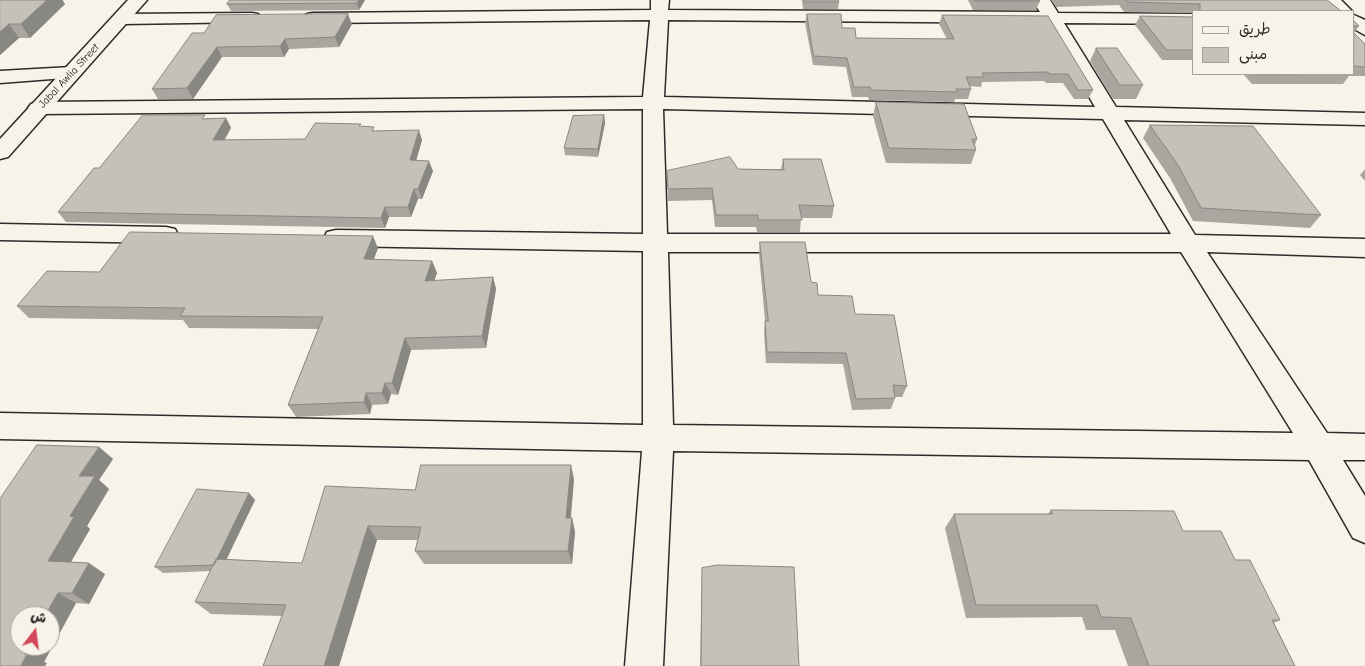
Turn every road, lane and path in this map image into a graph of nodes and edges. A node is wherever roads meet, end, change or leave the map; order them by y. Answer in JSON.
{"nodes":[{"id":1,"x":138,"y":0,"type":"edge"},
{"id":2,"x":1330,"y":0,"type":"edge"},
{"id":3,"x":659,"y":7,"type":"edge"},
{"id":4,"x":1046,"y":8,"type":"edge"},
{"id":5,"x":1342,"y":10,"type":"edge"},
{"id":6,"x":270,"y":18,"type":"edge"},
{"id":7,"x":300,"y":18,"type":"edge"},
{"id":8,"x":121,"y":19,"type":"junction"},
{"id":9,"x":1192,"y":19,"type":"edge"},
{"id":10,"x":1355,"y":22,"type":"edge"},
{"id":11,"x":1365,"y":30,"type":"edge"},
{"id":12,"x":71,"y":73,"type":"junction"},
{"id":13,"x":0,"y":77,"type":"edge"},
{"id":14,"x":653,"y":103,"type":"junction"},
{"id":15,"x":38,"y":108,"type":"junction"},
{"id":16,"x":1109,"y":113,"type":"junction"},
{"id":17,"x":1365,"y":119,"type":"edge"},
{"id":18,"x":0,"y":152,"type":"edge"},
{"id":19,"x":0,"y":232,"type":"edge"},
{"id":20,"x":188,"y":235,"type":"edge"},
{"id":21,"x":318,"y":237,"type":"edge"},
{"id":22,"x":655,"y":243,"type":"junction"},
{"id":23,"x":1188,"y":243,"type":"junction"},
{"id":24,"x":1365,"y":248,"type":"edge"},
{"id":25,"x":0,"y":426,"type":"edge"},
{"id":26,"x":658,"y":438,"type":"junction"},
{"id":27,"x":1318,"y":446,"type":"junction"},
{"id":28,"x":1365,"y":447,"type":"edge"},
{"id":29,"x":1365,"y":528,"type":"edge"},
{"id":30,"x":644,"y":666,"type":"edge"}],
"edges":[{"from":1,"to":8,"type":"main road","name":"Jabal Awlia Street"},
{"from":2,"to":5,"type":"main road"},
{"from":3,"to":4,"type":"main road"},
{"from":3,"to":7,"type":"main road"},
{"from":3,"to":14,"type":"main road"},
{"from":4,"to":9,"type":"main road"},
{"from":4,"to":16,"type":"main road"},
{"from":6,"to":8,"type":"main road"},
{"from":8,"to":12,"type":"main road","name":"Jabal Awlia Street"},
{"from":10,"to":11,"type":"main road"},
{"from":12,"to":13,"type":"main road"},
{"from":12,"to":15,"type":"main road","name":"Jabal Awlia Street"},
{"from":14,"to":15,"type":"main road"},
{"from":14,"to":16,"type":"main road"},
{"from":14,"to":22,"type":"main road"},
{"from":15,"to":18,"type":"main road","name":"Jabal Awlia Street"},
{"from":16,"to":17,"type":"main road"},
{"from":16,"to":23,"type":"main road"},
{"from":19,"to":20,"type":"main road"},
{"from":21,"to":22,"type":"main road"},
{"from":22,"to":23,"type":"main road"},
{"from":22,"to":26,"type":"main road"},
{"from":23,"to":24,"type":"main road"},
{"from":23,"to":27,"type":"main road"},
{"from":25,"to":26,"type":"main road"},
{"from":26,"to":27,"type":"main road"},
{"from":26,"to":30,"type":"main road"},
{"from":27,"to":28,"type":"main road"},
{"from":27,"to":29,"type":"main road"}]}
